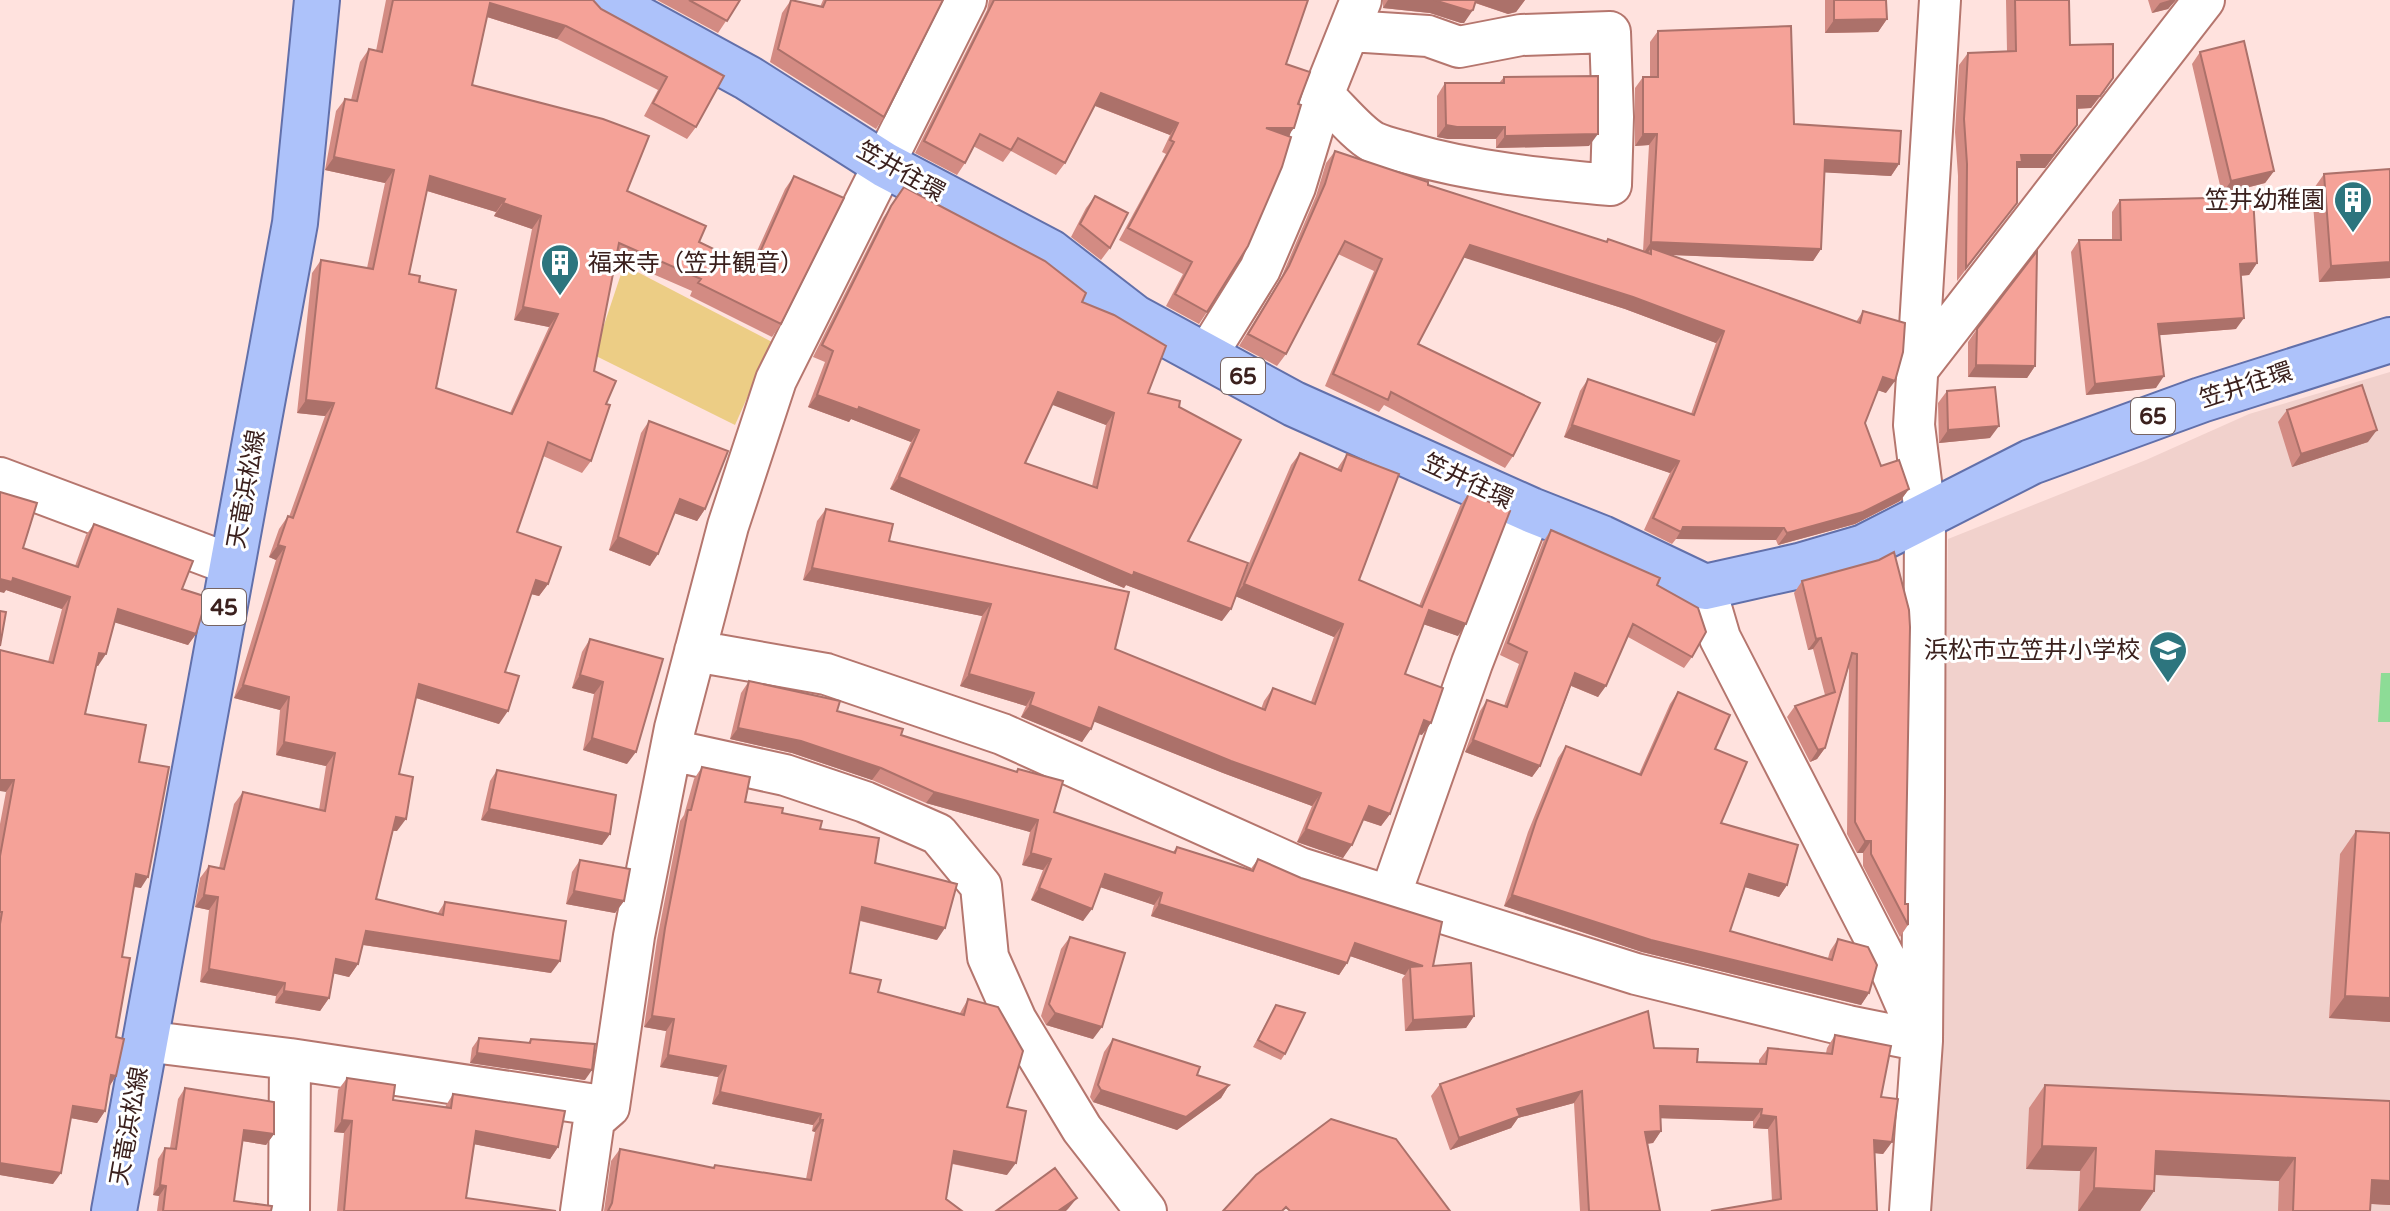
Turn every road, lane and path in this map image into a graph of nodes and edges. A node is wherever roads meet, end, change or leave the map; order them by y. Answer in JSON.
{"nodes":[{"id":1,"x":317,"y":0,"type":"edge"},
{"id":2,"x":605,"y":0,"type":"edge"},
{"id":3,"x":966,"y":0,"type":"edge"},
{"id":4,"x":1940,"y":0,"type":"edge"},
{"id":5,"x":2204,"y":0,"type":"edge"},
{"id":6,"x":1355,"y":16,"type":"edge"},
{"id":7,"x":1323,"y":95,"type":"junction"},
{"id":8,"x":885,"y":165,"type":"junction"},
{"id":9,"x":2390,"y":340,"type":"edge"},
{"id":10,"x":1206,"y":356,"type":"junction"},
{"id":11,"x":1917,"y":370,"type":"junction"},
{"id":12,"x":0,"y":478,"type":"edge"},
{"id":13,"x":1531,"y":510,"type":"junction"},
{"id":14,"x":1925,"y":514,"type":"junction"},
{"id":15,"x":232,"y":565,"type":"junction"},
{"id":16,"x":1705,"y":587,"type":"junction"},
{"id":17,"x":695,"y":651,"type":"junction"},
{"id":18,"x":671,"y":750,"type":"junction"},
{"id":19,"x":1390,"y":896,"type":"junction"},
{"id":20,"x":144,"y":1041,"type":"junction"},
{"id":21,"x":1922,"y":1041,"type":"junction"},
{"id":22,"x":290,"y":1059,"type":"junction"},
{"id":23,"x":609,"y":1107,"type":"junction"},
{"id":24,"x":114,"y":1211,"type":"edge"},
{"id":25,"x":289,"y":1211,"type":"edge"},
{"id":26,"x":581,"y":1211,"type":"edge"},
{"id":27,"x":1146,"y":1211,"type":"edge"},
{"id":28,"x":1910,"y":1211,"type":"edge"}],
"edges":[{"from":1,"to":15,"type":"main road","name":"天竜浜松線","number":"45"},
{"from":2,"to":8,"type":"main road","name":"笠井往環","number":"65"},
{"from":3,"to":8,"type":"street"},
{"from":4,"to":11,"type":"street"},
{"from":5,"to":11,"type":"street"},
{"from":6,"to":7,"type":"street"},
{"from":6,"to":7,"type":"street"},
{"from":7,"to":10,"type":"street"},
{"from":8,"to":10,"type":"main road","name":"笠井往環","number":"65"},
{"from":8,"to":17,"type":"street"},
{"from":9,"to":14,"type":"main road","name":"笠井往環","number":"65"},
{"from":10,"to":13,"type":"main road","name":"笠井往環","number":"65"},
{"from":11,"to":14,"type":"street"},
{"from":12,"to":15,"type":"street"},
{"from":13,"to":16,"type":"main road","name":"笠井往環","number":"65"},
{"from":13,"to":19,"type":"street"},
{"from":14,"to":16,"type":"main road","name":"笠井往環","number":"65"},
{"from":14,"to":21,"type":"street"},
{"from":15,"to":20,"type":"main road","name":"天竜浜松線","number":"45"},
{"from":16,"to":21,"type":"street"},
{"from":17,"to":18,"type":"street"},
{"from":17,"to":19,"type":"street"},
{"from":18,"to":23,"type":"street"},
{"from":18,"to":27,"type":"street"},
{"from":19,"to":21,"type":"street"},
{"from":20,"to":22,"type":"street"},
{"from":20,"to":24,"type":"main road","name":"天竜浜松線","number":"45"},
{"from":21,"to":28,"type":"street"},
{"from":22,"to":23,"type":"street"},
{"from":22,"to":25,"type":"street"},
{"from":23,"to":26,"type":"street"}]}
